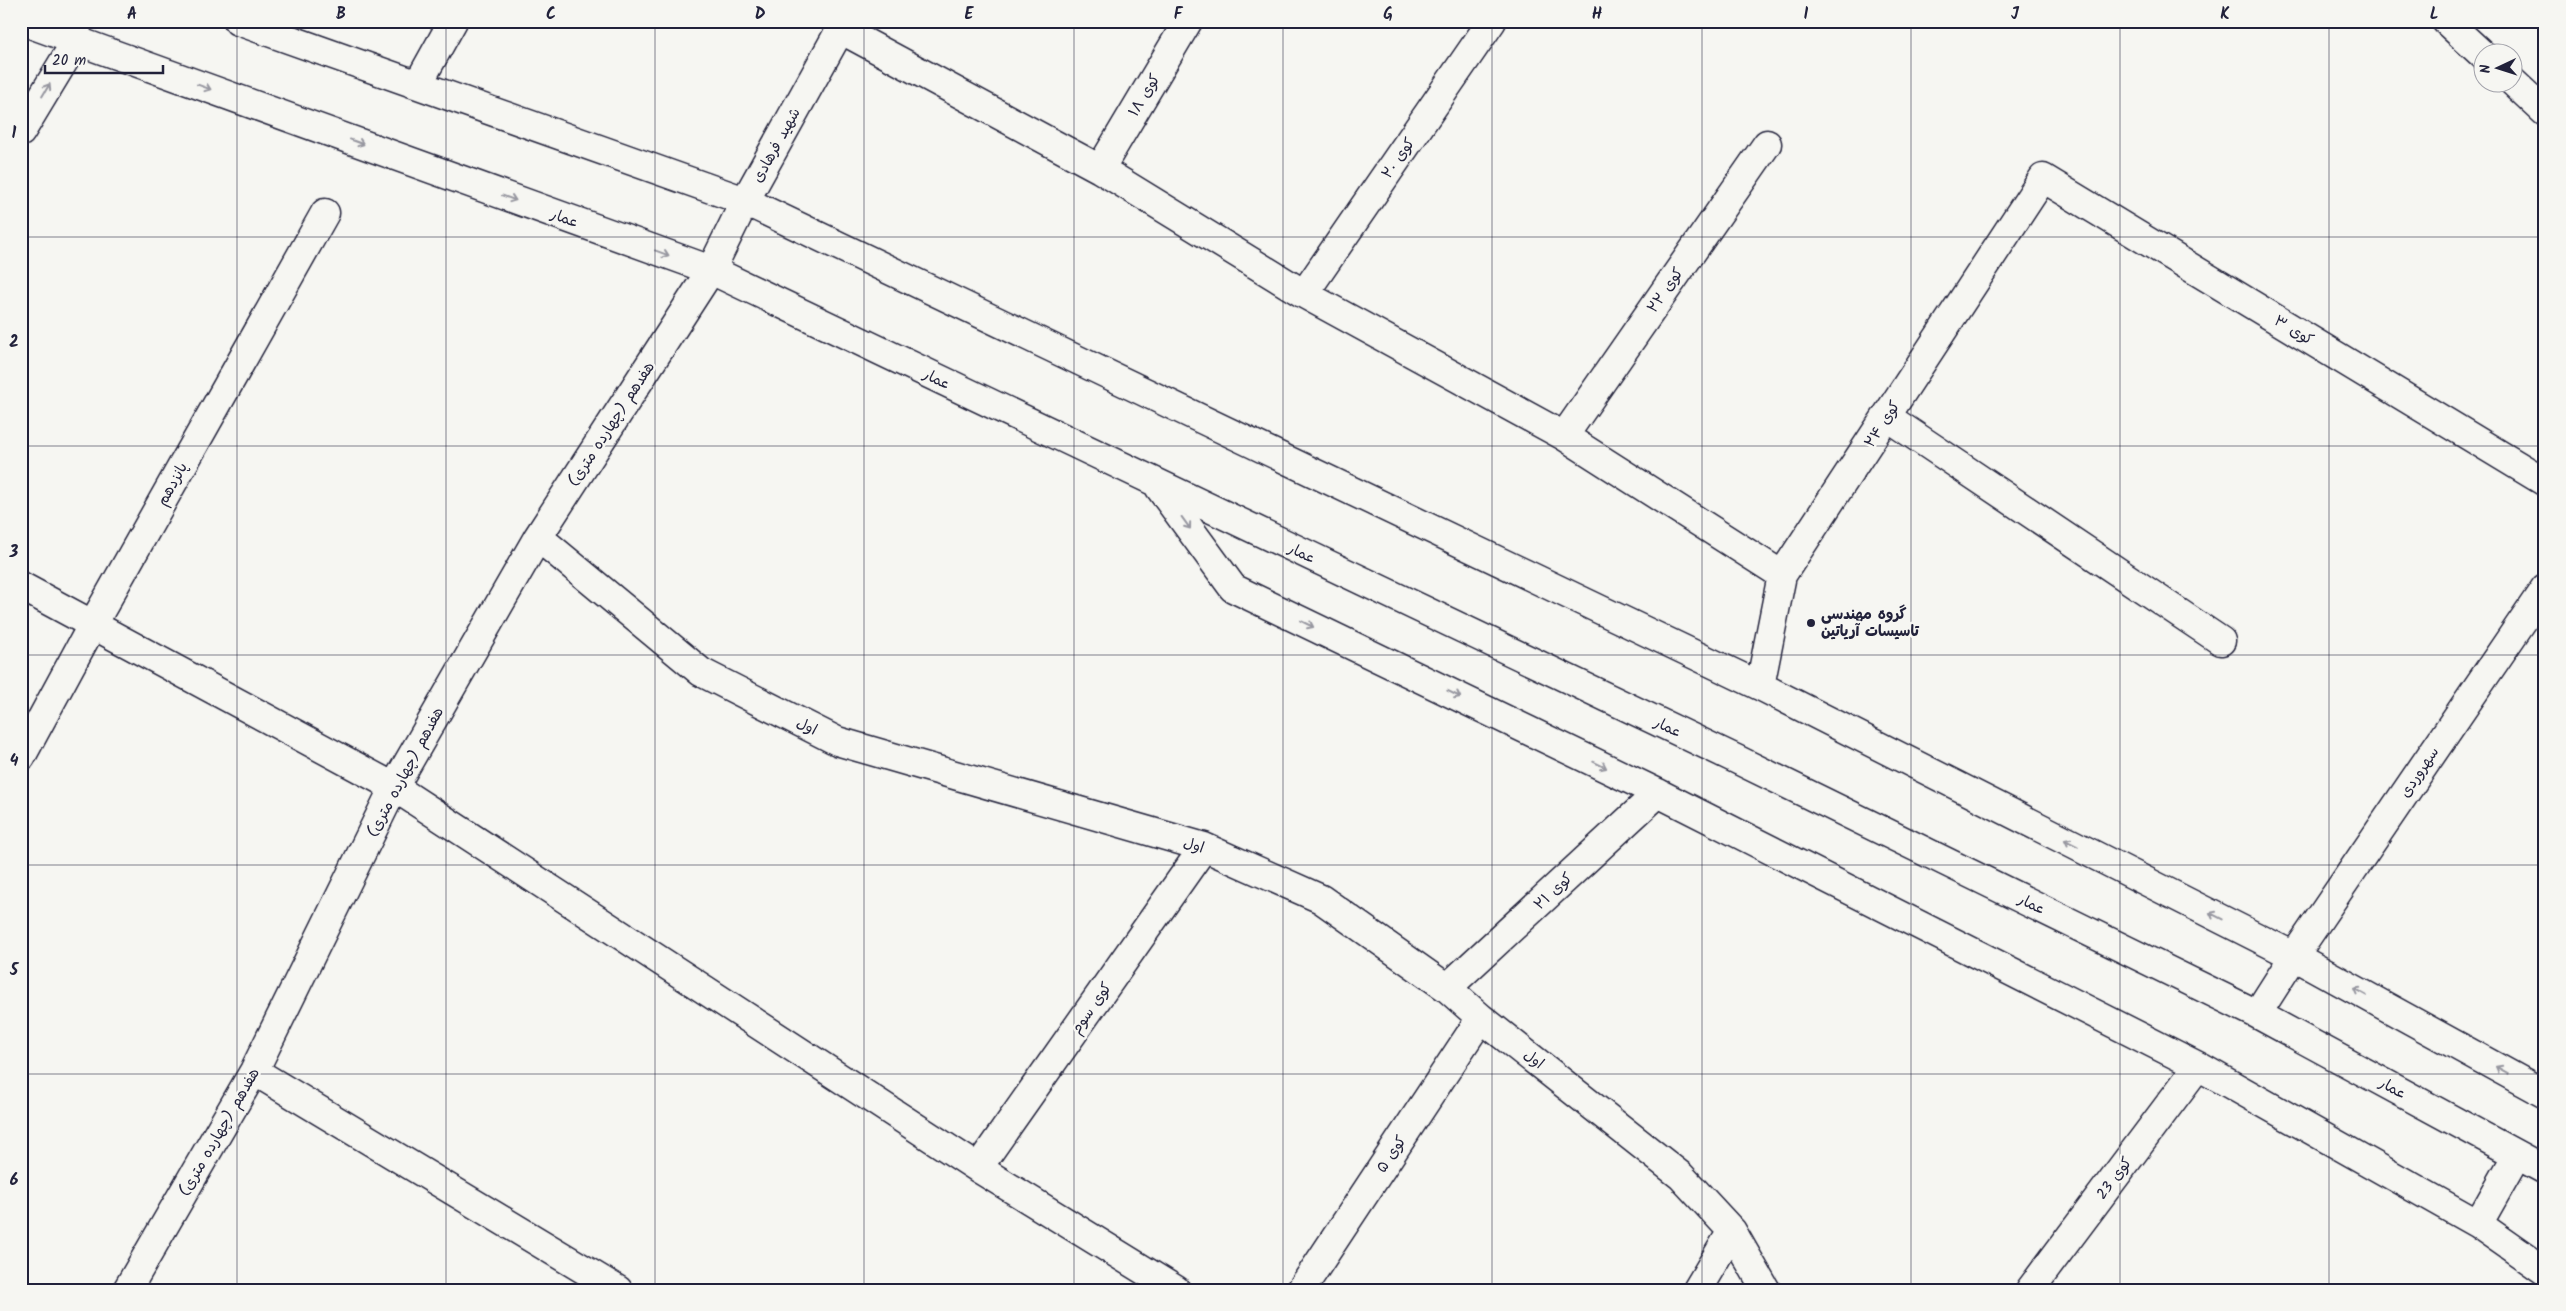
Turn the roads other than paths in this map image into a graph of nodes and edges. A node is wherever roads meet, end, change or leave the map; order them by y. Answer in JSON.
{"nodes":[{"id":1,"x":22,"y":21,"type":"edge"},
{"id":2,"x":453,"y":21,"type":"edge"},
{"id":3,"x":1188,"y":21,"type":"edge"},
{"id":4,"x":1492,"y":21,"type":"edge"},
{"id":5,"x":2446,"y":21,"type":"edge"},
{"id":6,"x":242,"y":22,"type":"edge"},
{"id":7,"x":843,"y":25,"type":"edge"},
{"id":8,"x":77,"y":31,"type":"edge"},
{"id":9,"x":2474,"y":47,"type":"edge"},
{"id":10,"x":418,"y":84,"type":"junction"},
{"id":11,"x":2523,"y":92,"type":"edge"},
{"id":12,"x":2545,"y":112,"type":"edge"},
{"id":13,"x":21,"y":132,"type":"edge"},
{"id":14,"x":1767,"y":144,"type":"dead end"},
{"id":15,"x":1100,"y":169,"type":"junction"},
{"id":16,"x":2044,"y":178,"type":"joint"},
{"id":17,"x":745,"y":201,"type":"junction"},
{"id":18,"x":325,"y":213,"type":"dead end"},
{"id":19,"x":711,"y":270,"type":"junction"},
{"id":20,"x":1304,"y":294,"type":"junction"},
{"id":21,"x":1887,"y":417,"type":"junction"},
{"id":22,"x":1564,"y":436,"type":"junction"},
{"id":23,"x":2545,"y":482,"type":"edge"},
{"id":24,"x":1157,"y":484,"type":"junction"},
{"id":25,"x":538,"y":537,"type":"junction"},
{"id":26,"x":1782,"y":575,"type":"junction"},
{"id":27,"x":21,"y":586,"type":"edge"},
{"id":28,"x":2545,"y":588,"type":"edge"},
{"id":29,"x":93,"y":624,"type":"junction"},
{"id":30,"x":2221,"y":641,"type":"dead end"},
{"id":31,"x":1760,"y":686,"type":"junction"},
{"id":32,"x":21,"y":757,"type":"edge"},
{"id":33,"x":394,"y":787,"type":"junction"},
{"id":34,"x":1658,"y":793,"type":"junction"},
{"id":35,"x":1204,"y":847,"type":"junction"},
{"id":36,"x":2294,"y":956,"type":"junction"},
{"id":37,"x":1447,"y":988,"type":"junction"},
{"id":38,"x":2257,"y":1014,"type":"junction"},
{"id":39,"x":1481,"y":1018,"type":"junction"},
{"id":40,"x":2198,"y":1066,"type":"junction"},
{"id":41,"x":254,"y":1071,"type":"junction"},
{"id":42,"x":2545,"y":1094,"type":"edge"},
{"id":43,"x":2517,"y":1155,"type":"junction"},
{"id":44,"x":978,"y":1168,"type":"junction"},
{"id":45,"x":2545,"y":1170,"type":"edge"},
{"id":46,"x":2478,"y":1224,"type":"junction"},
{"id":47,"x":1732,"y":1231,"type":"junction"},
{"id":48,"x":2545,"y":1271,"type":"edge"},
{"id":49,"x":127,"y":1290,"type":"edge"},
{"id":50,"x":618,"y":1290,"type":"edge"},
{"id":51,"x":1176,"y":1290,"type":"edge"},
{"id":52,"x":1301,"y":1290,"type":"edge"},
{"id":53,"x":1697,"y":1290,"type":"edge"},
{"id":54,"x":1766,"y":1290,"type":"edge"},
{"id":55,"x":2030,"y":1290,"type":"edge"}],
"edges":[{"from":1,"to":8,"type":"street","name":"عمار"},
{"from":2,"to":10,"type":"street"},
{"from":3,"to":15,"type":"street","name":"کوی ۱۸"},
{"from":4,"to":20,"type":"street","name":"کوی ۲۰"},
{"from":5,"to":9,"type":"street"},
{"from":6,"to":10,"type":"street"},
{"from":7,"to":15,"type":"street"},
{"from":7,"to":17,"type":"street","name":"شهید فرهادی"},
{"from":13,"to":8,"type":"street","one_way":true},
{"from":8,"to":19,"type":"street","name":"عمار","one_way":true},
{"from":10,"to":17,"type":"street"},
{"from":11,"to":12,"type":"street"},
{"from":14,"to":22,"type":"street","name":"کوی ۲۲"},
{"from":15,"to":20,"type":"street"},
{"from":16,"to":21,"type":"street","name":"کوی ۲۴"},
{"from":16,"to":23,"type":"street","name":"کوی ۳"},
{"from":17,"to":19,"type":"street","name":"شهید فرهادی"},
{"from":17,"to":31,"type":"street"},
{"from":18,"to":29,"type":"street","name":"پانزدهم"},
{"from":19,"to":24,"type":"street","name":"عمار"},
{"from":19,"to":25,"type":"street","name":"هفدهم (چهارده متری)"},
{"from":20,"to":22,"type":"street"},
{"from":21,"to":26,"type":"street","name":"کوی ۲۴"},
{"from":21,"to":30,"type":"street"},
{"from":22,"to":26,"type":"street"},
{"from":24,"to":34,"type":"street","one_way":true},
{"from":24,"to":38,"type":"street","name":"عمار"},
{"from":25,"to":33,"type":"street","name":"هفدهم (چهارده متری)"},
{"from":25,"to":35,"type":"street","name":"اول"},
{"from":26,"to":31,"type":"street","name":"کوی ۲۴"},
{"from":27,"to":29,"type":"street"},
{"from":28,"to":36,"type":"street","name":"سهروردی"},
{"from":29,"to":32,"type":"street","name":"پانزدهم"},
{"from":29,"to":33,"type":"street"},
{"from":36,"to":31,"type":"street","one_way":true},
{"from":33,"to":41,"type":"street","name":"هفدهم (چهارده متری)"},
{"from":33,"to":44,"type":"street"},
{"from":34,"to":37,"type":"street","name":"کوی ۲۱"},
{"from":34,"to":40,"type":"street"},
{"from":35,"to":37,"type":"street","name":"اول"},
{"from":35,"to":44,"type":"street","name":"کوی سوم"},
{"from":36,"to":38,"type":"street","name":"سهروردی"},
{"from":42,"to":36,"type":"street","one_way":true},
{"from":37,"to":39,"type":"street","name":"اول"},
{"from":38,"to":43,"type":"street","name":"عمار"},
{"from":39,"to":47,"type":"street","name":"اول"},
{"from":39,"to":52,"type":"street","name":"کوی ۵"},
{"from":40,"to":46,"type":"street"},
{"from":40,"to":55,"type":"street","name":"کوی 23"},
{"from":41,"to":49,"type":"street","name":"هفدهم (چهارده متری)"},
{"from":41,"to":50,"type":"street"},
{"from":43,"to":45,"type":"street","name":"عمار"},
{"from":43,"to":46,"type":"street"},
{"from":44,"to":51,"type":"street"},
{"from":46,"to":48,"type":"street"},
{"from":47,"to":53,"type":"street"},
{"from":47,"to":54,"type":"street","name":"اول"}]}
